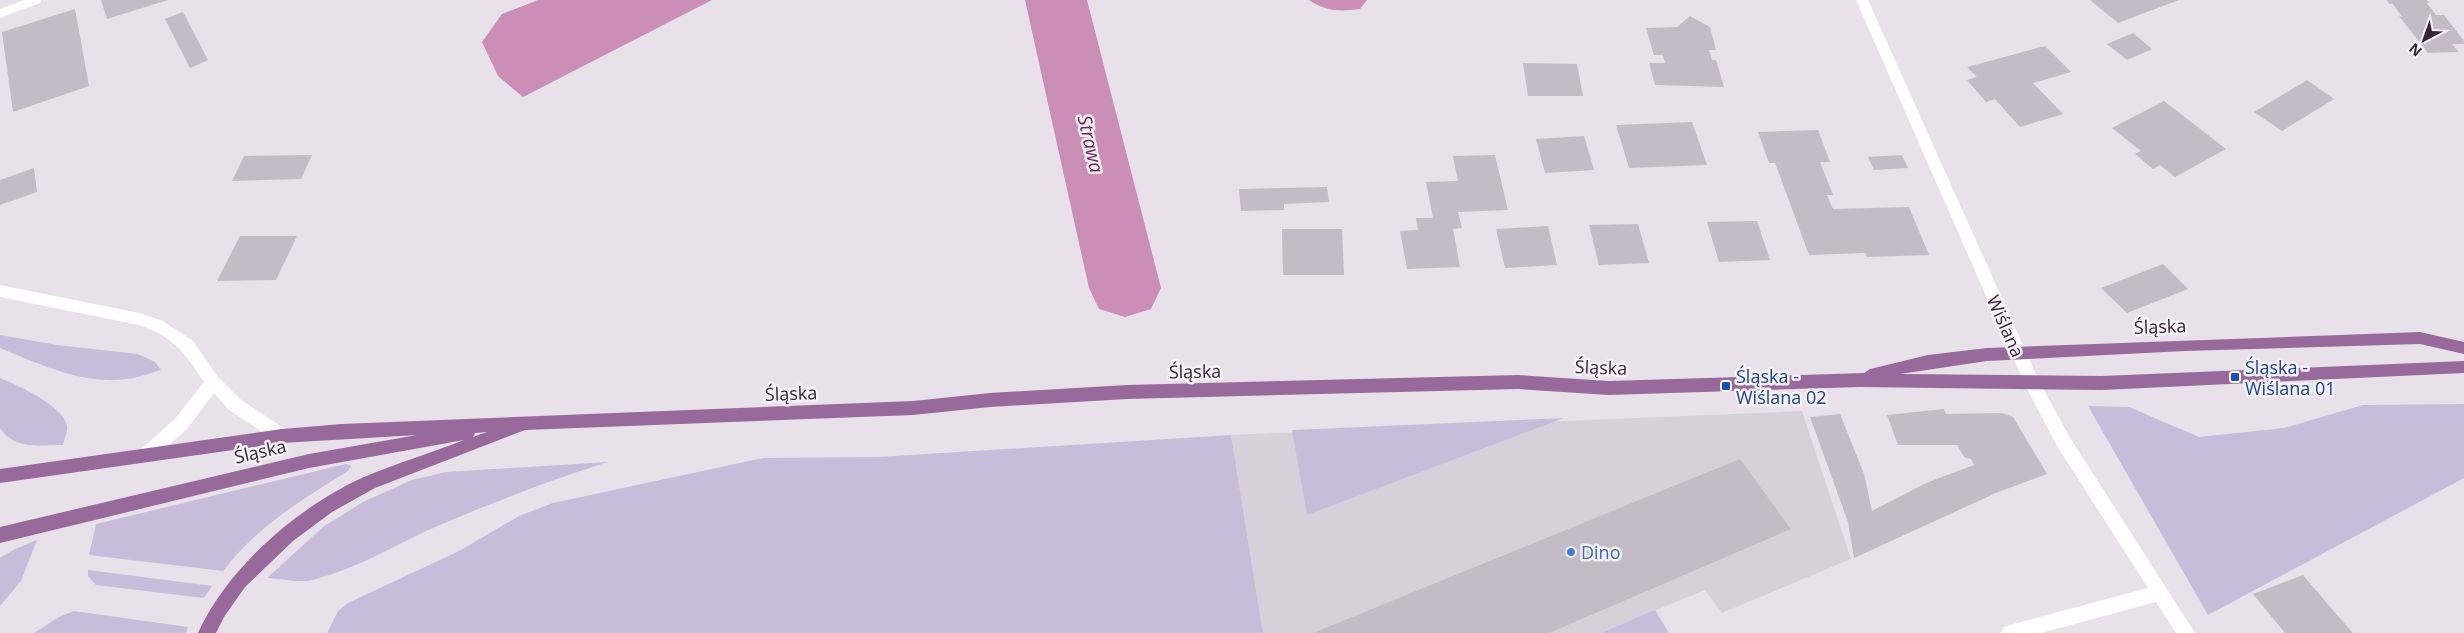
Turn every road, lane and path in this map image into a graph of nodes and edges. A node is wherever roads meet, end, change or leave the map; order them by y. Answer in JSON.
{"nodes":[{"id":1,"x":36,"y":0,"type":"edge"},
{"id":2,"x":1862,"y":0,"type":"edge"},
{"id":3,"x":0,"y":14,"type":"edge"},
{"id":4,"x":0,"y":291,"type":"edge"},
{"id":5,"x":2464,"y":348,"type":"edge"},
{"id":6,"x":2017,"y":351,"type":"junction"},
{"id":7,"x":2464,"y":367,"type":"edge"},
{"id":8,"x":1860,"y":380,"type":"junction"},
{"id":9,"x":213,"y":382,"type":"junction"},
{"id":10,"x":2032,"y":384,"type":"junction"},
{"id":11,"x":532,"y":422,"type":"junction"},
{"id":12,"x":282,"y":436,"type":"junction"},
{"id":13,"x":145,"y":456,"type":"junction"},
{"id":14,"x":0,"y":476,"type":"edge"},
{"id":15,"x":0,"y":535,"type":"edge"},
{"id":16,"x":2160,"y":594,"type":"junction"},
{"id":17,"x":208,"y":633,"type":"edge"},
{"id":18,"x":2010,"y":633,"type":"edge"},
{"id":19,"x":2186,"y":633,"type":"edge"}],
"edges":[{"from":1,"to":3,"type":"street"},
{"from":2,"to":6,"type":"street","name":"Wiślana"},
{"from":4,"to":9,"type":"street"},
{"from":5,"to":6,"type":"main road","name":"Śląska"},
{"from":6,"to":8,"type":"main road","name":"Śląska"},
{"from":6,"to":10,"type":"street","name":"Wiślana"},
{"from":7,"to":10,"type":"main road","name":"Śląska"},
{"from":8,"to":10,"type":"main road","name":"Śląska"},
{"from":8,"to":11,"type":"main road","name":"Śląska"},
{"from":9,"to":12,"type":"street"},
{"from":9,"to":13,"type":"street"},
{"from":10,"to":16,"type":"street","name":"Wiślana"},
{"from":11,"to":12,"type":"main road","name":"Śląska"},
{"from":11,"to":15,"type":"main road","name":"Śląska"},
{"from":11,"to":17,"type":"main road"},
{"from":12,"to":13,"type":"main road","name":"Śląska"},
{"from":13,"to":14,"type":"main road","name":"Śląska"},
{"from":16,"to":18,"type":"street"},
{"from":16,"to":19,"type":"street","name":"Wiślana"}]}
